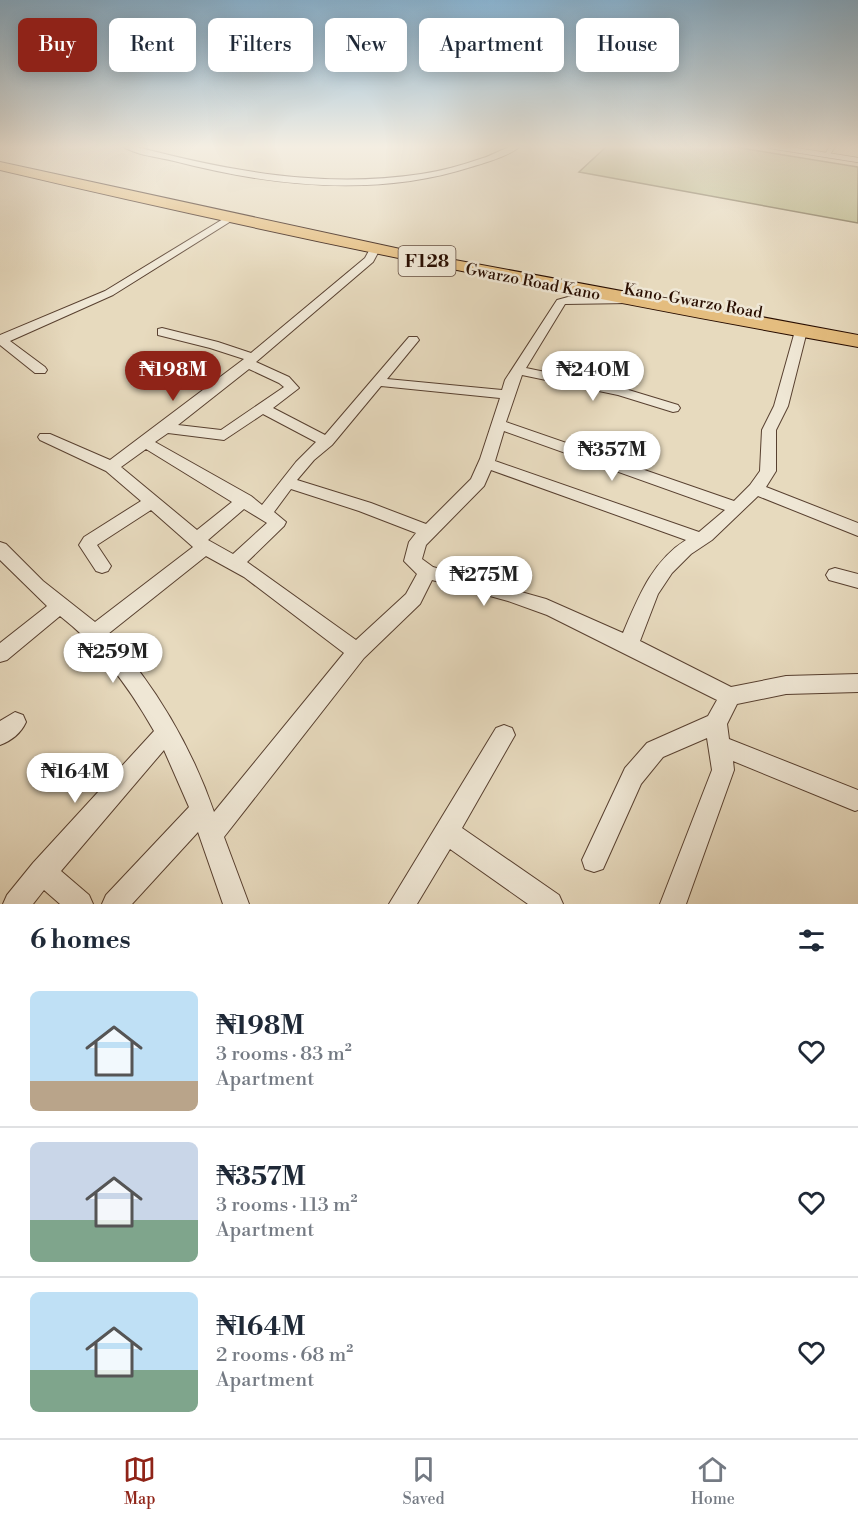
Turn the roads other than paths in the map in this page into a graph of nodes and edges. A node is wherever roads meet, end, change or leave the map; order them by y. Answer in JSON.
{"nodes":[{"id":1,"x":99,"y":188,"type":"edge"},
{"id":2,"x":135,"y":188,"type":"edge"},
{"id":3,"x":231,"y":218,"type":"junction"},
{"id":4,"x":375,"y":249,"type":"junction"},
{"id":5,"x":626,"y":300,"type":"junction"},
{"id":6,"x":858,"y":330,"type":"edge"},
{"id":7,"x":801,"y":331,"type":"junction"},
{"id":8,"x":162,"y":332,"type":"dead end"},
{"id":9,"x":1,"y":340,"type":"edge"},
{"id":10,"x":413,"y":340,"type":"dead end"},
{"id":11,"x":858,"y":341,"type":"edge"},
{"id":12,"x":250,"y":361,"type":"junction"},
{"id":13,"x":40,"y":370,"type":"dead end"},
{"id":14,"x":519,"y":370,"type":"junction"},
{"id":15,"x":377,"y":382,"type":"junction"},
{"id":16,"x":507,"y":395,"type":"junction"},
{"id":17,"x":673,"y":408,"type":"dead end"},
{"id":18,"x":264,"y":409,"type":"junction"},
{"id":19,"x":499,"y":424,"type":"junction"},
{"id":20,"x":166,"y":428,"type":"junction"},
{"id":21,"x":45,"y":437,"type":"dead end"},
{"id":22,"x":327,"y":442,"type":"junction"},
{"id":23,"x":146,"y":443,"type":"junction"},
{"id":24,"x":486,"y":463,"type":"junction"},
{"id":25,"x":111,"y":466,"type":"junction"},
{"id":26,"x":289,"y":483,"type":"junction"},
{"id":27,"x":756,"y":489,"type":"junction"},
{"id":28,"x":245,"y":500,"type":"junction"},
{"id":29,"x":151,"y":502,"type":"junction"},
{"id":30,"x":737,"y":508,"type":"junction"},
{"id":31,"x":266,"y":512,"type":"junction"},
{"id":32,"x":858,"y":530,"type":"edge"},
{"id":33,"x":430,"y":532,"type":"junction"},
{"id":34,"x":701,"y":539,"type":"junction"},
{"id":35,"x":201,"y":543,"type":"junction"},
{"id":36,"x":0,"y":548,"type":"edge"},
{"id":37,"x":235,"y":563,"type":"junction"},
{"id":38,"x":102,"y":566,"type":"dead end"},
{"id":39,"x":428,"y":572,"type":"junction"},
{"id":40,"x":835,"y":575,"type":"dead end"},
{"id":41,"x":858,"y":581,"type":"edge"},
{"id":42,"x":60,"y":606,"type":"junction"},
{"id":43,"x":94,"y":634,"type":"junction"},
{"id":44,"x":629,"y":643,"type":"junction"},
{"id":45,"x":357,"y":652,"type":"junction"},
{"id":46,"x":0,"y":654,"type":"edge"},
{"id":47,"x":858,"y":683,"type":"edge"},
{"id":48,"x":730,"y":696,"type":"junction"},
{"id":49,"x":167,"y":731,"type":"junction"},
{"id":50,"x":718,"y":734,"type":"junction"},
{"id":51,"x":504,"y":735,"type":"dead end"},
{"id":52,"x":855,"y":800,"type":"dead end"},
{"id":53,"x":202,"y":810,"type":"junction"},
{"id":54,"x":447,"y":832,"type":"junction"},
{"id":55,"x":212,"y":834,"type":"junction"},
{"id":56,"x":594,"y":860,"type":"dead end"},
{"id":57,"x":42,"y":872,"type":"junction"},
{"id":58,"x":16,"y":904,"type":"edge"},
{"id":59,"x":80,"y":904,"type":"edge"},
{"id":60,"x":115,"y":904,"type":"edge"},
{"id":61,"x":236,"y":904,"type":"edge"},
{"id":62,"x":402,"y":904,"type":"edge"},
{"id":63,"x":550,"y":904,"type":"edge"},
{"id":64,"x":673,"y":904,"type":"edge"}],
"edges":[{"from":1,"to":3,"type":"main road","name":"Gwarzo Road Kano","number":"F128"},
{"from":2,"to":6,"type":"main road","name":"Kano-Gwarzo Road","number":"F128"},
{"from":3,"to":4,"type":"main road","name":"Gwarzo Road Kano","number":"F128"},
{"from":3,"to":9,"type":"street"},
{"from":4,"to":5,"type":"main road","name":"Gwarzo Road Kano","number":"F128"},
{"from":4,"to":12,"type":"street"},
{"from":5,"to":7,"type":"main road","name":"Gwarzo Road Kano","number":"F128"},
{"from":5,"to":14,"type":"street"},
{"from":7,"to":11,"type":"main road","name":"Gwarzo Road Kano","number":"F128"},
{"from":7,"to":27,"type":"street"},
{"from":8,"to":12,"type":"street"},
{"from":9,"to":13,"type":"street"},
{"from":10,"to":15,"type":"street"},
{"from":12,"to":18,"type":"street"},
{"from":12,"to":20,"type":"street"},
{"from":14,"to":16,"type":"street"},
{"from":14,"to":17,"type":"street"},
{"from":15,"to":16,"type":"street"},
{"from":15,"to":22,"type":"street"},
{"from":16,"to":19,"type":"street"},
{"from":18,"to":20,"type":"street"},
{"from":18,"to":22,"type":"street"},
{"from":19,"to":24,"type":"street"},
{"from":19,"to":30,"type":"street"},
{"from":20,"to":23,"type":"street"},
{"from":21,"to":25,"type":"street"},
{"from":22,"to":26,"type":"street"},
{"from":23,"to":25,"type":"street"},
{"from":23,"to":28,"type":"street"},
{"from":24,"to":33,"type":"street"},
{"from":24,"to":34,"type":"street"},
{"from":25,"to":29,"type":"street"},
{"from":26,"to":31,"type":"street"},
{"from":26,"to":33,"type":"street"},
{"from":27,"to":30,"type":"street"},
{"from":27,"to":32,"type":"street"},
{"from":28,"to":31,"type":"street"},
{"from":28,"to":35,"type":"street"},
{"from":29,"to":35,"type":"street"},
{"from":29,"to":38,"type":"street"},
{"from":30,"to":34,"type":"street"},
{"from":31,"to":37,"type":"street"},
{"from":33,"to":39,"type":"street"},
{"from":34,"to":44,"type":"street"},
{"from":35,"to":37,"type":"street"},
{"from":35,"to":43,"type":"street"},
{"from":36,"to":42,"type":"street"},
{"from":37,"to":45,"type":"street"},
{"from":39,"to":44,"type":"street"},
{"from":39,"to":45,"type":"street"},
{"from":40,"to":41,"type":"street"},
{"from":42,"to":43,"type":"street"},
{"from":42,"to":46,"type":"street"},
{"from":43,"to":49,"type":"street"},
{"from":44,"to":48,"type":"street"},
{"from":45,"to":55,"type":"street"},
{"from":47,"to":48,"type":"street"},
{"from":48,"to":50,"type":"street"},
{"from":49,"to":53,"type":"street"},
{"from":49,"to":57,"type":"street"},
{"from":50,"to":52,"type":"street"},
{"from":50,"to":56,"type":"street"},
{"from":50,"to":64,"type":"street"},
{"from":51,"to":54,"type":"street"},
{"from":53,"to":55,"type":"street"},
{"from":53,"to":60,"type":"street"},
{"from":54,"to":62,"type":"street"},
{"from":54,"to":63,"type":"street"},
{"from":55,"to":61,"type":"street"},
{"from":57,"to":58,"type":"street"},
{"from":57,"to":59,"type":"street"}]}
